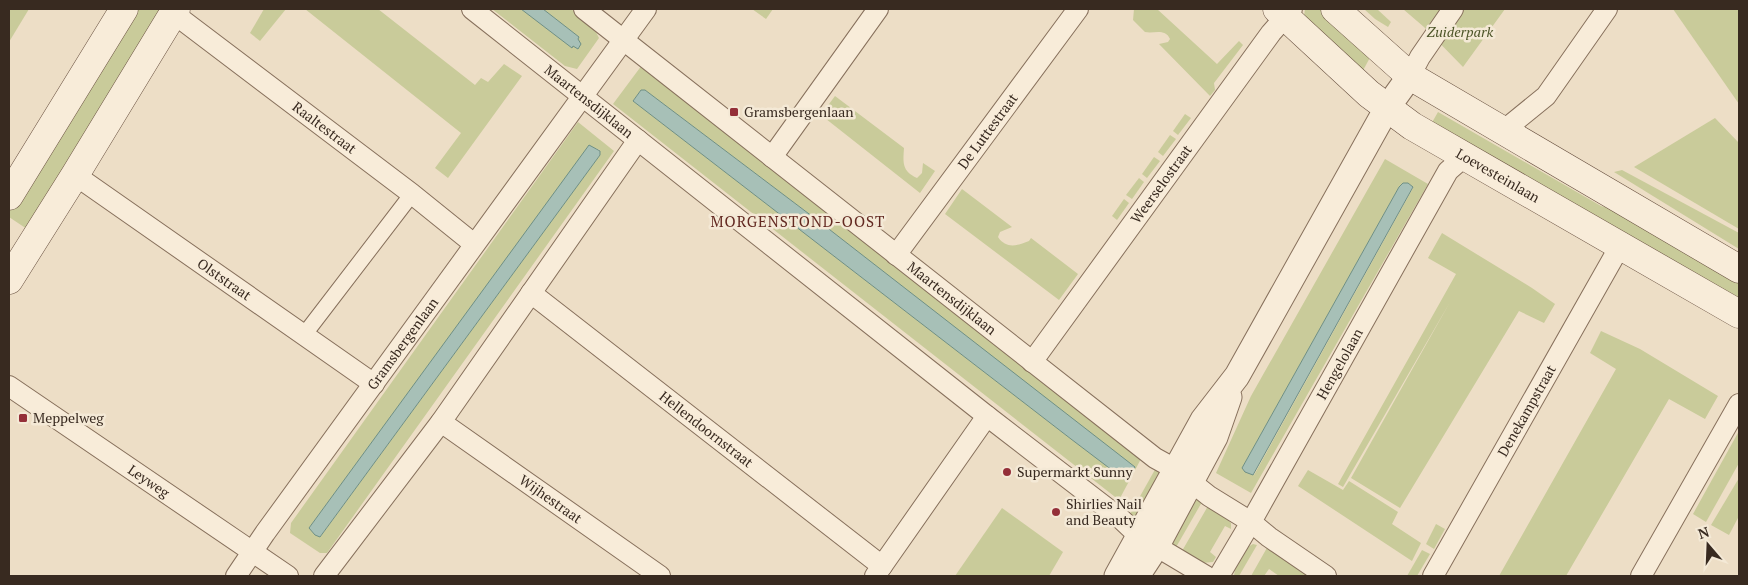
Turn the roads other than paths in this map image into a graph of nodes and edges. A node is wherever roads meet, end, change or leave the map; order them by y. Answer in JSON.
{"nodes":[{"id":1,"x":124,"y":9,"type":"edge"},
{"id":2,"x":472,"y":9,"type":"edge"},
{"id":3,"x":584,"y":9,"type":"edge"},
{"id":4,"x":646,"y":9,"type":"edge"},
{"id":5,"x":878,"y":9,"type":"edge"},
{"id":6,"x":1078,"y":9,"type":"edge"},
{"id":7,"x":1335,"y":9,"type":"edge"},
{"id":8,"x":1453,"y":9,"type":"edge"},
{"id":9,"x":1607,"y":9,"type":"edge"},
{"id":10,"x":174,"y":11,"type":"edge"},
{"id":11,"x":1285,"y":11,"type":"edge"},
{"id":12,"x":624,"y":38,"type":"junction"},
{"id":13,"x":1410,"y":76,"type":"junction"},
{"id":14,"x":582,"y":96,"type":"junction"},
{"id":15,"x":1388,"y":108,"type":"junction"},
{"id":16,"x":1504,"y":131,"type":"junction"},
{"id":17,"x":638,"y":140,"type":"junction"},
{"id":18,"x":772,"y":157,"type":"junction"},
{"id":19,"x":1464,"y":157,"type":"junction"},
{"id":20,"x":74,"y":175,"type":"junction"},
{"id":21,"x":412,"y":194,"type":"junction"},
{"id":22,"x":9,"y":196,"type":"edge"},
{"id":23,"x":474,"y":244,"type":"junction"},
{"id":24,"x":1620,"y":246,"type":"junction"},
{"id":25,"x":896,"y":255,"type":"junction"},
{"id":26,"x":1739,"y":269,"type":"edge"},
{"id":27,"x":9,"y":280,"type":"edge"},
{"id":28,"x":531,"y":292,"type":"junction"},
{"id":29,"x":1739,"y":314,"type":"edge"},
{"id":30,"x":304,"y":335,"type":"junction"},
{"id":31,"x":1032,"y":362,"type":"junction"},
{"id":32,"x":374,"y":384,"type":"junction"},
{"id":33,"x":9,"y":386,"type":"edge"},
{"id":34,"x":1739,"y":404,"type":"edge"},
{"id":35,"x":987,"y":416,"type":"junction"},
{"id":36,"x":440,"y":422,"type":"junction"},
{"id":37,"x":1183,"y":475,"type":"junction"},
{"id":38,"x":1251,"y":522,"type":"junction"},
{"id":39,"x":1148,"y":541,"type":"junction"},
{"id":40,"x":252,"y":552,"type":"junction"},
{"id":41,"x":878,"y":571,"type":"edge"},
{"id":42,"x":236,"y":576,"type":"edge"},
{"id":43,"x":288,"y":576,"type":"edge"},
{"id":44,"x":324,"y":576,"type":"edge"},
{"id":45,"x":660,"y":576,"type":"edge"},
{"id":46,"x":1117,"y":576,"type":"edge"},
{"id":47,"x":1137,"y":576,"type":"edge"},
{"id":48,"x":1206,"y":576,"type":"edge"},
{"id":49,"x":1219,"y":576,"type":"edge"},
{"id":50,"x":1326,"y":576,"type":"edge"},
{"id":51,"x":1434,"y":576,"type":"edge"},
{"id":52,"x":1642,"y":576,"type":"edge"}],
"edges":[{"from":1,"to":22,"type":"main road"},
{"from":2,"to":14,"type":"street","name":"Maartensdijklaan"},
{"from":3,"to":12,"type":"street","name":"Maartensdijklaan"},
{"from":4,"to":12,"type":"street","name":"Gramsbergenlaan"},
{"from":5,"to":18,"type":"street"},
{"from":6,"to":25,"type":"street","name":"De Luttestraat"},
{"from":7,"to":13,"type":"main road"},
{"from":8,"to":13,"type":"street"},
{"from":9,"to":16,"type":"street"},
{"from":10,"to":20,"type":"main road"},
{"from":10,"to":21,"type":"street","name":"Raaltestraat"},
{"from":11,"to":15,"type":"main road","name":"Loevesteinlaan"},
{"from":11,"to":31,"type":"street","name":"Weerselostraat"},
{"from":12,"to":14,"type":"street","name":"Gramsbergenlaan"},
{"from":12,"to":18,"type":"street","name":"Maartensdijklaan"},
{"from":13,"to":15,"type":"street"},
{"from":13,"to":16,"type":"main road"},
{"from":14,"to":17,"type":"street","name":"Maartensdijklaan"},
{"from":14,"to":23,"type":"street","name":"Gramsbergenlaan"},
{"from":15,"to":19,"type":"main road","name":"Loevesteinlaan"},
{"from":15,"to":37,"type":"street"},
{"from":16,"to":26,"type":"main road"},
{"from":17,"to":28,"type":"street"},
{"from":17,"to":35,"type":"street","name":"Maartensdijklaan"},
{"from":18,"to":25,"type":"street","name":"Maartensdijklaan"},
{"from":19,"to":24,"type":"main road","name":"Loevesteinlaan"},
{"from":19,"to":38,"type":"street","name":"Hengelolaan"},
{"from":20,"to":27,"type":"main road"},
{"from":20,"to":30,"type":"street","name":"Olststraat"},
{"from":21,"to":23,"type":"street","name":"Raaltestraat"},
{"from":21,"to":30,"type":"street"},
{"from":23,"to":32,"type":"street","name":"Gramsbergenlaan"},
{"from":24,"to":29,"type":"main road","name":"Loevesteinlaan"},
{"from":24,"to":51,"type":"street","name":"Denekampstraat"},
{"from":25,"to":31,"type":"street","name":"Maartensdijklaan"},
{"from":28,"to":36,"type":"street"},
{"from":28,"to":41,"type":"street","name":"Hellendoornstraat"},
{"from":30,"to":32,"type":"street","name":"Olststraat"},
{"from":31,"to":37,"type":"street","name":"Maartensdijklaan"},
{"from":32,"to":40,"type":"street","name":"Gramsbergenlaan"},
{"from":33,"to":40,"type":"street","name":"Leyweg"},
{"from":34,"to":52,"type":"street"},
{"from":35,"to":39,"type":"street","name":"Maartensdijklaan"},
{"from":35,"to":41,"type":"street"},
{"from":36,"to":44,"type":"street"},
{"from":36,"to":45,"type":"street","name":"Wijhestraat"},
{"from":37,"to":38,"type":"street","name":"Maartensdijklaan"},
{"from":37,"to":39,"type":"street"},
{"from":38,"to":49,"type":"street","name":"Hengelolaan"},
{"from":38,"to":50,"type":"street","name":"Maartensdijklaan"},
{"from":39,"to":46,"type":"street"},
{"from":39,"to":47,"type":"street"},
{"from":39,"to":48,"type":"street","name":"Maartensdijklaan"},
{"from":40,"to":42,"type":"street","name":"Gramsbergenlaan"},
{"from":40,"to":43,"type":"street","name":"Leyweg"}]}
